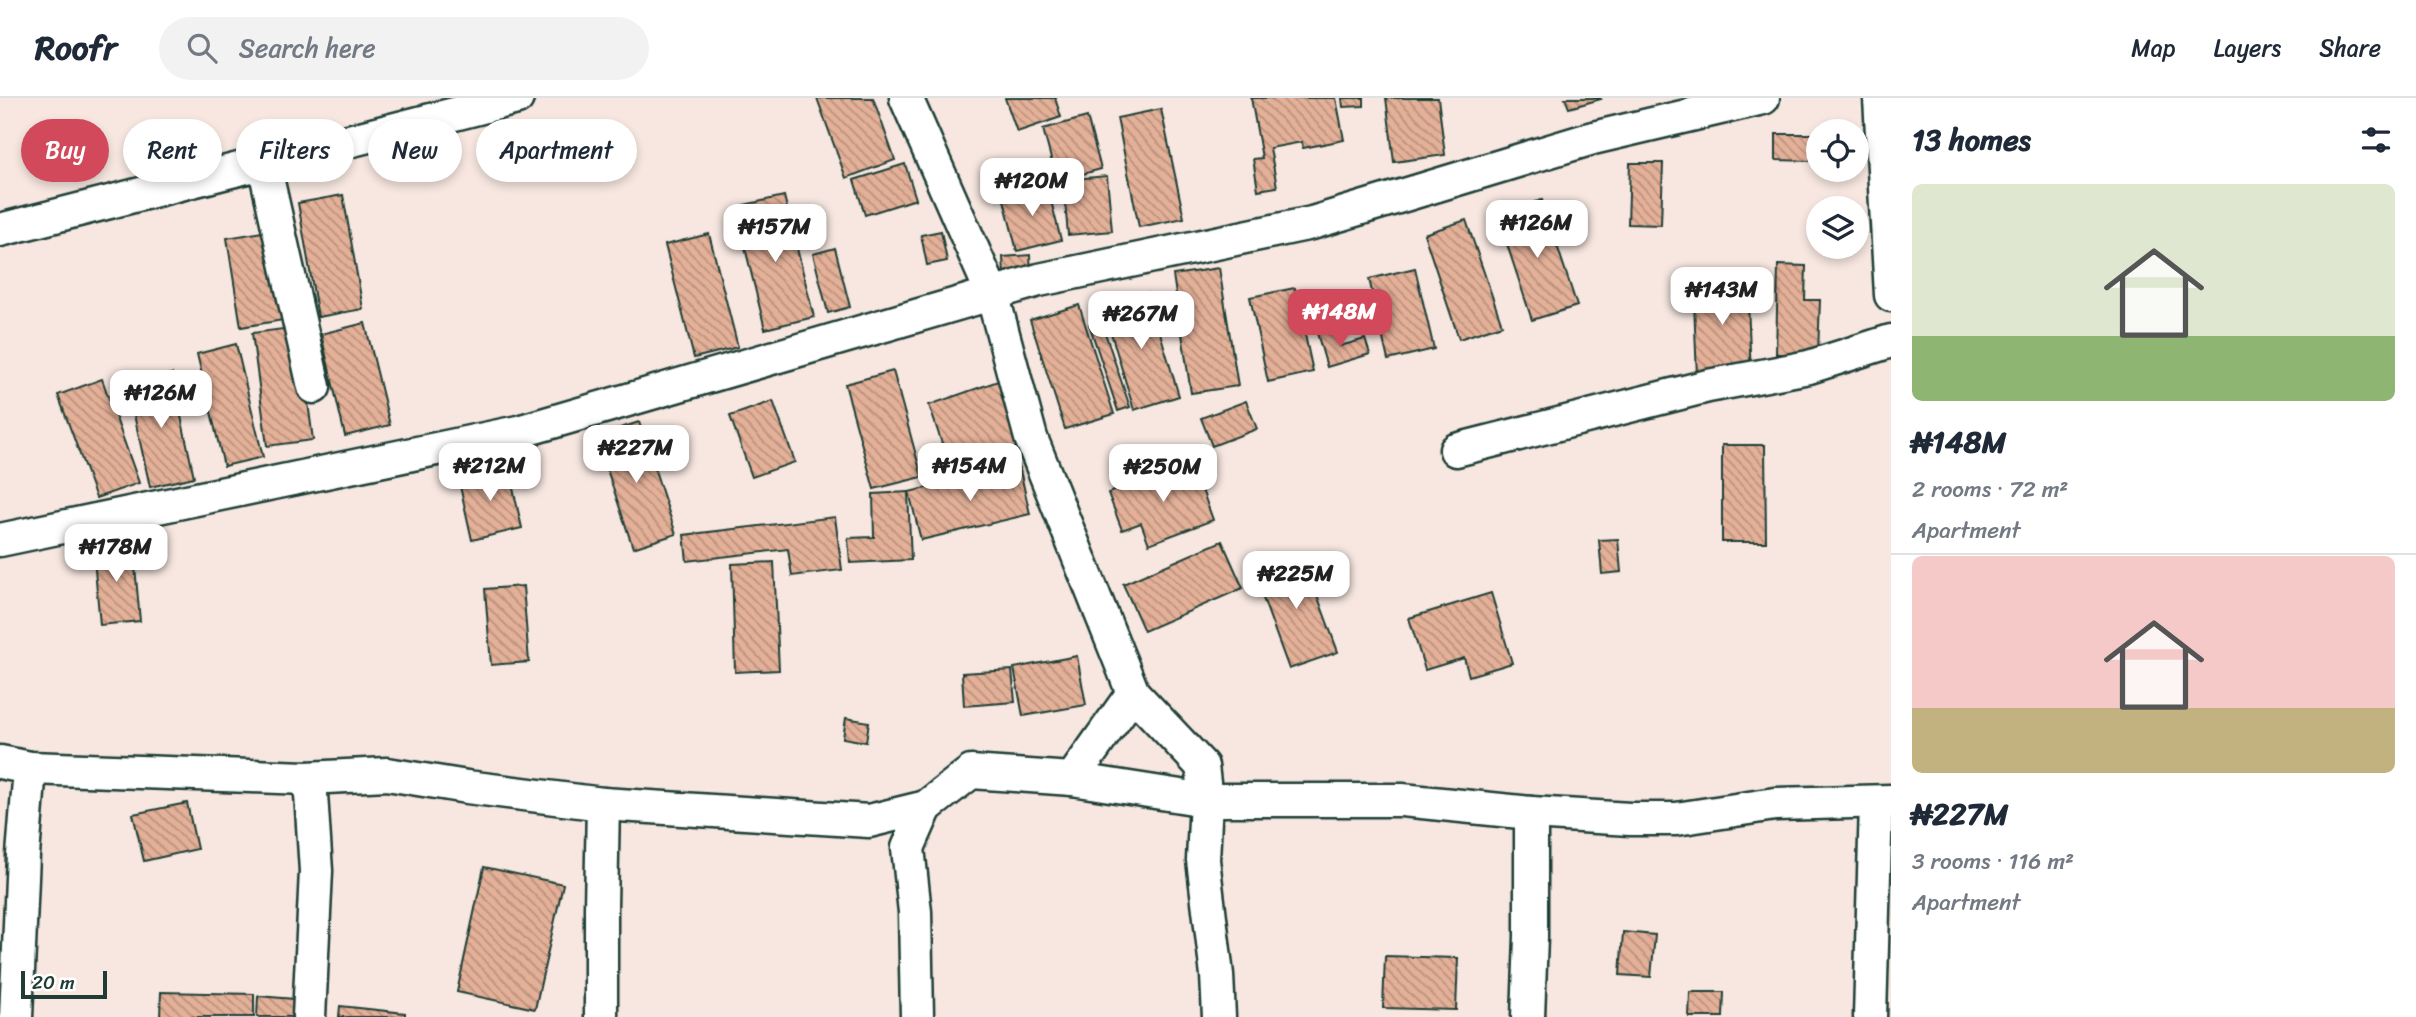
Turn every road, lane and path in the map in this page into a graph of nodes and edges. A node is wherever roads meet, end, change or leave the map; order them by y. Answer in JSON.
{"nodes":[{"id":1,"x":517,"y":98,"type":"edge"},
{"id":2,"x":906,"y":98,"type":"edge"},
{"id":3,"x":1763,"y":98,"type":"edge"},
{"id":4,"x":1880,"y":98,"type":"edge"},
{"id":5,"x":354,"y":141,"type":"edge"},
{"id":6,"x":236,"y":171,"type":"edge"},
{"id":7,"x":268,"y":182,"type":"edge"},
{"id":8,"x":0,"y":230,"type":"edge"},
{"id":9,"x":992,"y":293,"type":"junction"},
{"id":10,"x":1891,"y":295,"type":"edge"},
{"id":11,"x":1891,"y":341,"type":"edge"},
{"id":12,"x":314,"y":387,"type":"dead end"},
{"id":13,"x":1456,"y":450,"type":"dead end"},
{"id":14,"x":0,"y":540,"type":"edge"},
{"id":15,"x":1133,"y":693,"type":"junction"},
{"id":16,"x":15,"y":765,"type":"edge"},
{"id":17,"x":306,"y":778,"type":"junction"},
{"id":18,"x":1072,"y":779,"type":"junction"},
{"id":19,"x":1206,"y":800,"type":"junction"},
{"id":20,"x":1884,"y":801,"type":"edge"},
{"id":21,"x":603,"y":804,"type":"junction"},
{"id":22,"x":926,"y":807,"type":"junction"},
{"id":23,"x":1531,"y":813,"type":"junction"},
{"id":24,"x":16,"y":1017,"type":"edge"},
{"id":25,"x":309,"y":1017,"type":"edge"},
{"id":26,"x":601,"y":1017,"type":"edge"},
{"id":27,"x":918,"y":1017,"type":"edge"},
{"id":28,"x":1219,"y":1017,"type":"edge"},
{"id":29,"x":1528,"y":1017,"type":"edge"},
{"id":30,"x":1870,"y":1017,"type":"edge"}],
"edges":[{"from":1,"to":5,"type":"street"},
{"from":2,"to":9,"type":"street"},
{"from":3,"to":9,"type":"street"},
{"from":4,"to":10,"type":"street"},
{"from":6,"to":8,"type":"street"},
{"from":7,"to":12,"type":"street"},
{"from":9,"to":14,"type":"street"},
{"from":9,"to":15,"type":"street"},
{"from":11,"to":13,"type":"street"},
{"from":15,"to":18,"type":"street"},
{"from":15,"to":19,"type":"street"},
{"from":16,"to":17,"type":"street"},
{"from":16,"to":24,"type":"street"},
{"from":17,"to":21,"type":"street"},
{"from":17,"to":25,"type":"street"},
{"from":18,"to":19,"type":"street"},
{"from":18,"to":22,"type":"street"},
{"from":19,"to":23,"type":"street"},
{"from":19,"to":28,"type":"street"},
{"from":20,"to":23,"type":"street"},
{"from":20,"to":30,"type":"street"},
{"from":21,"to":22,"type":"street"},
{"from":21,"to":26,"type":"street"},
{"from":22,"to":27,"type":"street"},
{"from":23,"to":29,"type":"street"}]}
